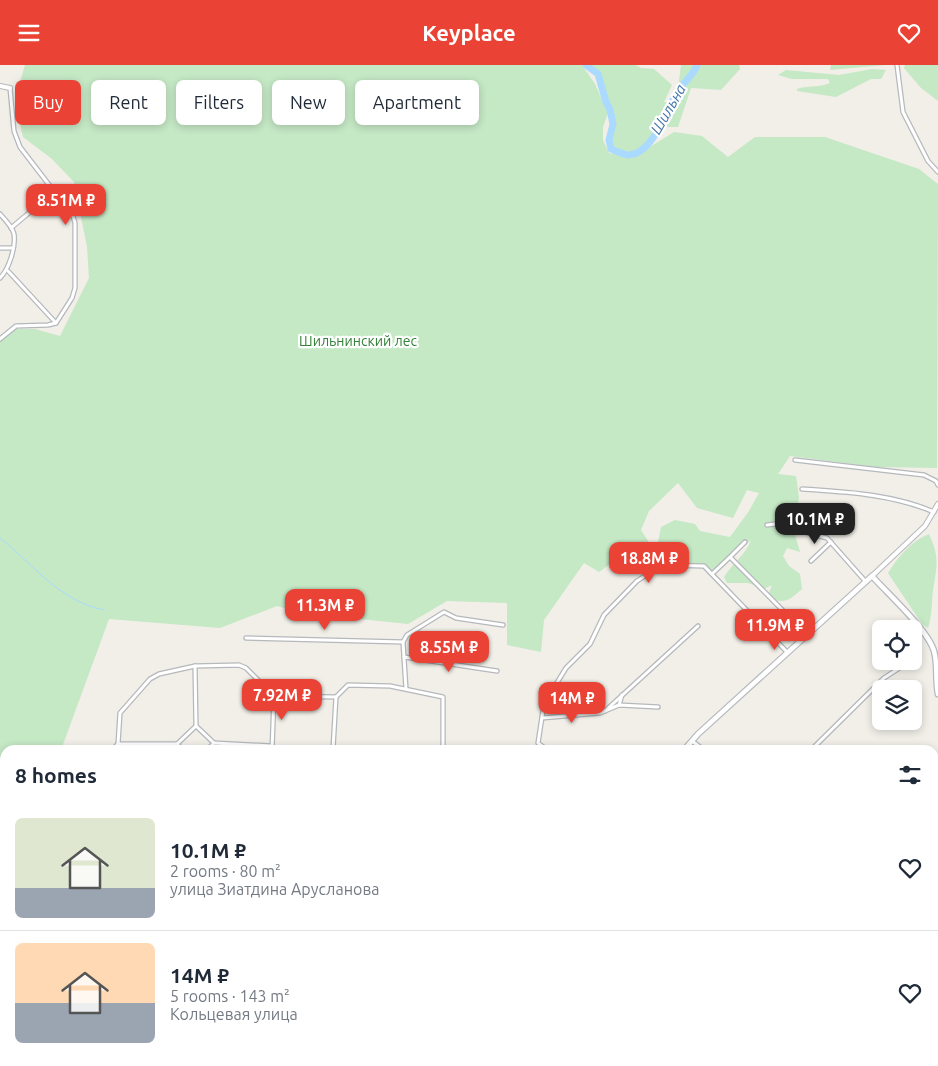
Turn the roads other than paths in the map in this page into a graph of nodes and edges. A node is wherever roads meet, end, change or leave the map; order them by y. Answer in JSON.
{"nodes":[{"id":1,"x":896,"y":65,"type":"edge"},
{"id":2,"x":0,"y":85,"type":"edge"},
{"id":3,"x":10,"y":88,"type":"joint"},
{"id":4,"x":938,"y":172,"type":"edge"},
{"id":5,"x":55,"y":191,"type":"junction"},
{"id":6,"x":0,"y":214,"type":"edge"},
{"id":7,"x":11,"y":228,"type":"junction"},
{"id":8,"x":0,"y":248,"type":"edge"},
{"id":9,"x":12,"y":248,"type":"junction"},
{"id":10,"x":8,"y":271,"type":"junction"},
{"id":11,"x":0,"y":278,"type":"edge"},
{"id":12,"x":56,"y":323,"type":"junction"},
{"id":13,"x":0,"y":339,"type":"edge"},
{"id":14,"x":795,"y":460,"type":"dead end"},
{"id":15,"x":938,"y":485,"type":"edge"},
{"id":16,"x":802,"y":489,"type":"dead end"},
{"id":17,"x":938,"y":504,"type":"edge"},
{"id":18,"x":934,"y":512,"type":"junction"},
{"id":19,"x":767,"y":525,"type":"dead end"},
{"id":20,"x":830,"y":541,"type":"junction"},
{"id":21,"x":745,"y":542,"type":"dead end"},
{"id":22,"x":730,"y":557,"type":"junction"},
{"id":23,"x":811,"y":561,"type":"dead end"},
{"id":24,"x":712,"y":575,"type":"junction"},
{"id":25,"x":872,"y":576,"type":"junction"},
{"id":26,"x":866,"y":581,"type":"junction"},
{"id":27,"x":503,"y":625,"type":"dead end"},
{"id":28,"x":698,"y":626,"type":"dead end"},
{"id":29,"x":807,"y":635,"type":"junction"},
{"id":30,"x":246,"y":637,"type":"dead end"},
{"id":31,"x":403,"y":642,"type":"junction"},
{"id":32,"x":787,"y":652,"type":"junction"},
{"id":33,"x":404,"y":657,"type":"junction"},
{"id":34,"x":195,"y":667,"type":"junction"},
{"id":35,"x":896,"y":670,"type":"edge"},
{"id":36,"x":497,"y":671,"type":"dead end"},
{"id":37,"x":406,"y":689,"type":"junction"},
{"id":38,"x":938,"y":694,"type":"edge"},
{"id":39,"x":622,"y":695,"type":"junction"},
{"id":40,"x":274,"y":696,"type":"junction"},
{"id":41,"x":336,"y":697,"type":"junction"},
{"id":42,"x":619,"y":705,"type":"junction"},
{"id":43,"x":658,"y":707,"type":"dead end"},
{"id":44,"x":605,"y":711,"type":"junction"},
{"id":45,"x":542,"y":718,"type":"junction"},
{"id":46,"x":196,"y":725,"type":"junction"},
{"id":47,"x":692,"y":741,"type":"junction"},
{"id":48,"x":214,"y":743,"type":"joint"},
{"id":49,"x":118,"y":744,"type":"joint"},
{"id":50,"x":177,"y":744,"type":"joint"},
{"id":51,"x":237,"y":745,"type":"edge"},
{"id":52,"x":272,"y":745,"type":"edge"},
{"id":53,"x":333,"y":745,"type":"edge"},
{"id":54,"x":443,"y":745,"type":"edge"},
{"id":55,"x":540,"y":745,"type":"edge"},
{"id":56,"x":688,"y":745,"type":"edge"},
{"id":57,"x":697,"y":745,"type":"edge"},
{"id":58,"x":816,"y":745,"type":"edge"}],
"edges":[{"from":1,"to":4,"type":"street"},
{"from":2,"to":3,"type":"street"},
{"from":3,"to":5,"type":"street"},
{"from":5,"to":7,"type":"street"},
{"from":5,"to":12,"type":"street"},
{"from":6,"to":7,"type":"street"},
{"from":7,"to":9,"type":"street"},
{"from":8,"to":9,"type":"street"},
{"from":9,"to":10,"type":"street"},
{"from":10,"to":11,"type":"street"},
{"from":10,"to":12,"type":"street"},
{"from":12,"to":13,"type":"street"},
{"from":14,"to":15,"type":"street"},
{"from":16,"to":18,"type":"street"},
{"from":17,"to":18,"type":"street"},
{"from":18,"to":25,"type":"street"},
{"from":19,"to":20,"type":"street"},
{"from":20,"to":23,"type":"street"},
{"from":20,"to":26,"type":"street"},
{"from":21,"to":22,"type":"street"},
{"from":22,"to":24,"type":"street"},
{"from":22,"to":29,"type":"street"},
{"from":24,"to":32,"type":"street"},
{"from":24,"to":45,"type":"street"},
{"from":25,"to":26,"type":"main road"},
{"from":25,"to":38,"type":"main road"},
{"from":26,"to":29,"type":"main road"},
{"from":27,"to":31,"type":"street"},
{"from":28,"to":39,"type":"street"},
{"from":29,"to":32,"type":"main road"},
{"from":30,"to":31,"type":"street"},
{"from":31,"to":33,"type":"street"},
{"from":32,"to":47,"type":"main road"},
{"from":33,"to":36,"type":"street"},
{"from":33,"to":37,"type":"street"},
{"from":34,"to":40,"type":"street"},
{"from":34,"to":46,"type":"street"},
{"from":34,"to":49,"type":"street"},
{"from":35,"to":58,"type":"street"},
{"from":37,"to":41,"type":"street"},
{"from":37,"to":54,"type":"street"},
{"from":39,"to":42,"type":"street"},
{"from":39,"to":44,"type":"street"},
{"from":40,"to":41,"type":"street"},
{"from":40,"to":52,"type":"street"},
{"from":41,"to":53,"type":"street"},
{"from":42,"to":43,"type":"street"},
{"from":42,"to":44,"type":"street"},
{"from":44,"to":45,"type":"street"},
{"from":45,"to":55,"type":"street"},
{"from":46,"to":48,"type":"street"},
{"from":46,"to":50,"type":"street"},
{"from":47,"to":56,"type":"main road"},
{"from":47,"to":57,"type":"street"},
{"from":48,"to":51,"type":"street"},
{"from":49,"to":50,"type":"street"}]}
